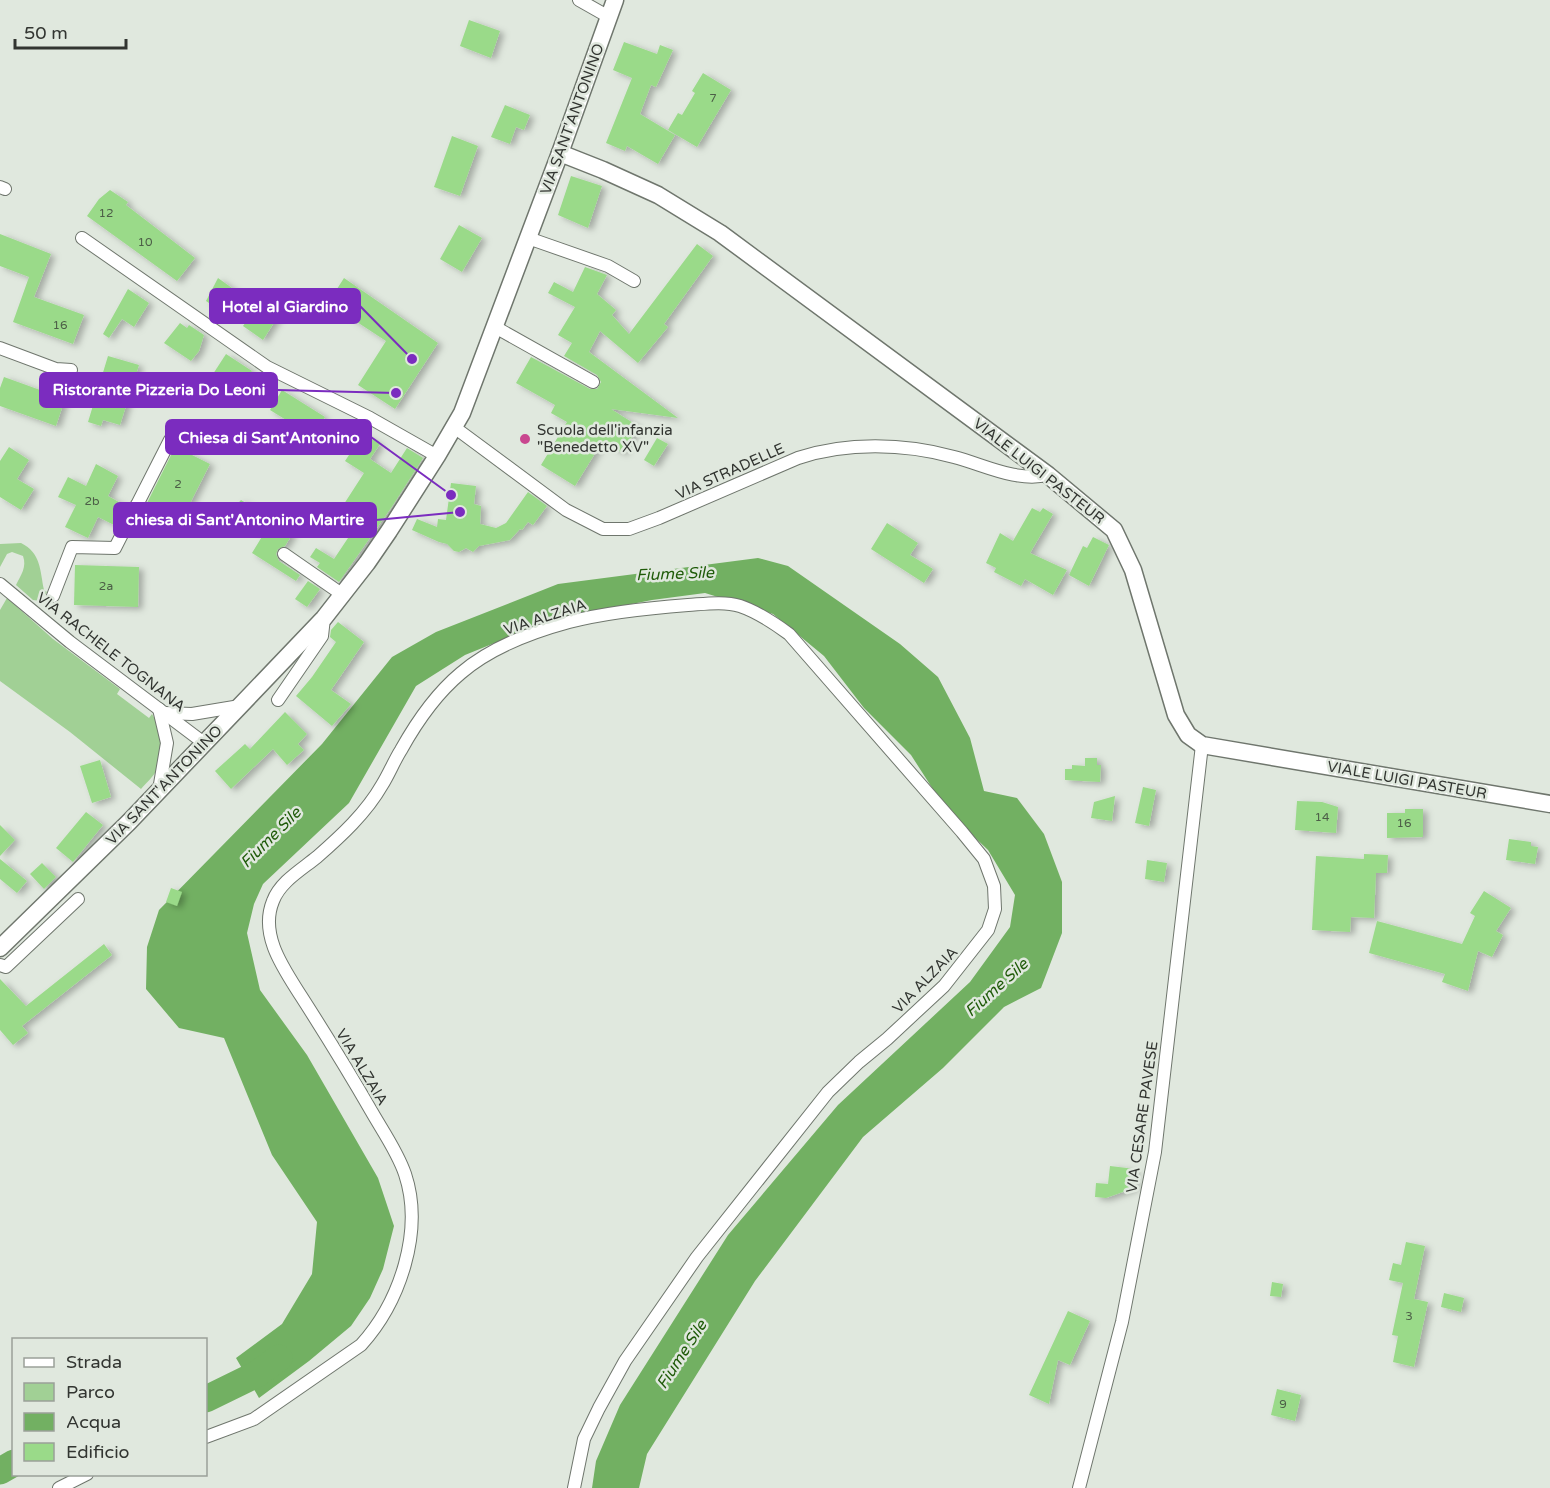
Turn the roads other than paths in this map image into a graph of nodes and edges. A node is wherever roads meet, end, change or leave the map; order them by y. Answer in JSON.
{"nodes":[{"id":1,"x":579,"y":0,"type":"edge"},
{"id":2,"x":615,"y":0,"type":"edge"},
{"id":3,"x":609,"y":17,"type":"junction"},
{"id":4,"x":560,"y":153,"type":"junction"},
{"id":5,"x":82,"y":238,"type":"dead end"},
{"id":6,"x":528,"y":238,"type":"junction"},
{"id":7,"x":634,"y":281,"type":"dead end"},
{"id":8,"x":495,"y":327,"type":"junction"},
{"id":9,"x":0,"y":348,"type":"edge"},
{"id":10,"x":71,"y":370,"type":"dead end"},
{"id":11,"x":593,"y":382,"type":"dead end"},
{"id":12,"x":454,"y":427,"type":"junction"},
{"id":13,"x":206,"y":448,"type":"dead end"},
{"id":14,"x":437,"y":456,"type":"junction"},
{"id":15,"x":1048,"y":475,"type":"junction"},
{"id":16,"x":136,"y":506,"type":"junction"},
{"id":17,"x":172,"y":525,"type":"dead end"},
{"id":18,"x":284,"y":554,"type":"dead end"},
{"id":19,"x":0,"y":584,"type":"edge"},
{"id":20,"x":343,"y":595,"type":"junction"},
{"id":21,"x":53,"y":596,"type":"dead end"},
{"id":22,"x":324,"y":618,"type":"junction"},
{"id":23,"x":278,"y":700,"type":"dead end"},
{"id":24,"x":240,"y":706,"type":"junction"},
{"id":25,"x":161,"y":711,"type":"junction"},
{"id":26,"x":204,"y":743,"type":"junction"},
{"id":27,"x":1202,"y":745,"type":"junction"},
{"id":28,"x":158,"y":791,"type":"junction"},
{"id":29,"x":1550,"y":804,"type":"edge"},
{"id":30,"x":78,"y":899,"type":"dead end"},
{"id":31,"x":0,"y":948,"type":"edge"},
{"id":32,"x":0,"y":964,"type":"edge"},
{"id":33,"x":207,"y":1437,"type":"edge"},
{"id":34,"x":83,"y":1476,"type":"edge"},
{"id":35,"x":59,"y":1488,"type":"edge"},
{"id":36,"x":574,"y":1488,"type":"edge"},
{"id":37,"x":1079,"y":1488,"type":"edge"}],
"edges":[{"from":1,"to":3,"type":"street"},
{"from":2,"to":3,"type":"street","name":"VIA SANT'ANTONINO"},
{"from":3,"to":4,"type":"street","name":"VIA SANT'ANTONINO"},
{"from":4,"to":6,"type":"street","name":"VIA SANT'ANTONINO"},
{"from":4,"to":15,"type":"street","name":"VIALE LUIGI PASTEUR"},
{"from":5,"to":14,"type":"street"},
{"from":6,"to":7,"type":"street"},
{"from":6,"to":8,"type":"street","name":"VIA SANT'ANTONINO"},
{"from":8,"to":11,"type":"street"},
{"from":8,"to":12,"type":"street","name":"VIA SANT'ANTONINO"},
{"from":9,"to":10,"type":"street"},
{"from":12,"to":14,"type":"street","name":"VIA SANT'ANTONINO"},
{"from":12,"to":15,"type":"street","name":"VIA STRADELLE"},
{"from":13,"to":16,"type":"street"},
{"from":14,"to":20,"type":"street","name":"VIA SANT'ANTONINO"},
{"from":15,"to":27,"type":"street","name":"VIALE LUIGI PASTEUR"},
{"from":16,"to":17,"type":"street"},
{"from":16,"to":21,"type":"street"},
{"from":18,"to":20,"type":"street"},
{"from":19,"to":25,"type":"street","name":"VIA RACHELE TOGNANA"},
{"from":20,"to":22,"type":"street","name":"VIA SANT'ANTONINO"},
{"from":22,"to":23,"type":"street","name":"VIA SANT'ANTONINO"},
{"from":22,"to":24,"type":"street","name":"VIA SANT'ANTONINO"},
{"from":24,"to":25,"type":"street"},
{"from":24,"to":26,"type":"street","name":"VIA SANT'ANTONINO"},
{"from":25,"to":26,"type":"street","name":"VIA RACHELE TOGNANA"},
{"from":25,"to":28,"type":"street"},
{"from":26,"to":28,"type":"street","name":"VIA SANT'ANTONINO"},
{"from":27,"to":29,"type":"street","name":"VIALE LUIGI PASTEUR"},
{"from":27,"to":37,"type":"street","name":"VIA CESARE PAVESE"},
{"from":28,"to":31,"type":"street","name":"VIA SANT'ANTONINO"},
{"from":30,"to":32,"type":"street"},
{"from":33,"to":36,"type":"street","name":"VIA ALZAIA"},
{"from":34,"to":35,"type":"street"}]}
